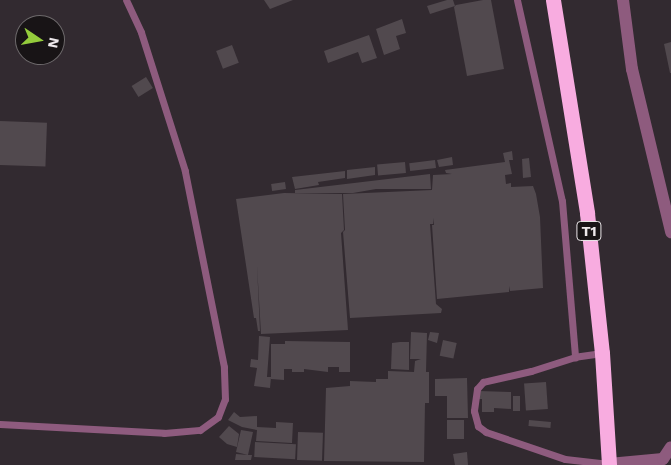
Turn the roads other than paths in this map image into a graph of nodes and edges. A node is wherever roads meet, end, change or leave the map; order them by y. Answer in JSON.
{"nodes":[{"id":1,"x":126,"y":0,"type":"edge"},
{"id":2,"x":517,"y":0,"type":"edge"},
{"id":3,"x":553,"y":0,"type":"edge"},
{"id":4,"x":623,"y":0,"type":"edge"},
{"id":5,"x":671,"y":232,"type":"edge"},
{"id":6,"x":602,"y":353,"type":"junction"},
{"id":7,"x":575,"y":357,"type":"junction"},
{"id":8,"x":0,"y":424,"type":"edge"},
{"id":9,"x":671,"y":447,"type":"edge"},
{"id":10,"x":665,"y":460,"type":"edge"},
{"id":11,"x":609,"y":465,"type":"edge"}],
"edges":[{"from":1,"to":8,"type":"lane"},
{"from":2,"to":7,"type":"lane"},
{"from":3,"to":6,"type":"highway","number":"T1"},
{"from":4,"to":5,"type":"street"},
{"from":6,"to":7,"type":"lane"},
{"from":6,"to":11,"type":"highway","number":"T1"},
{"from":7,"to":11,"type":"lane"},
{"from":9,"to":10,"type":"street"},
{"from":10,"to":11,"type":"street"}]}
